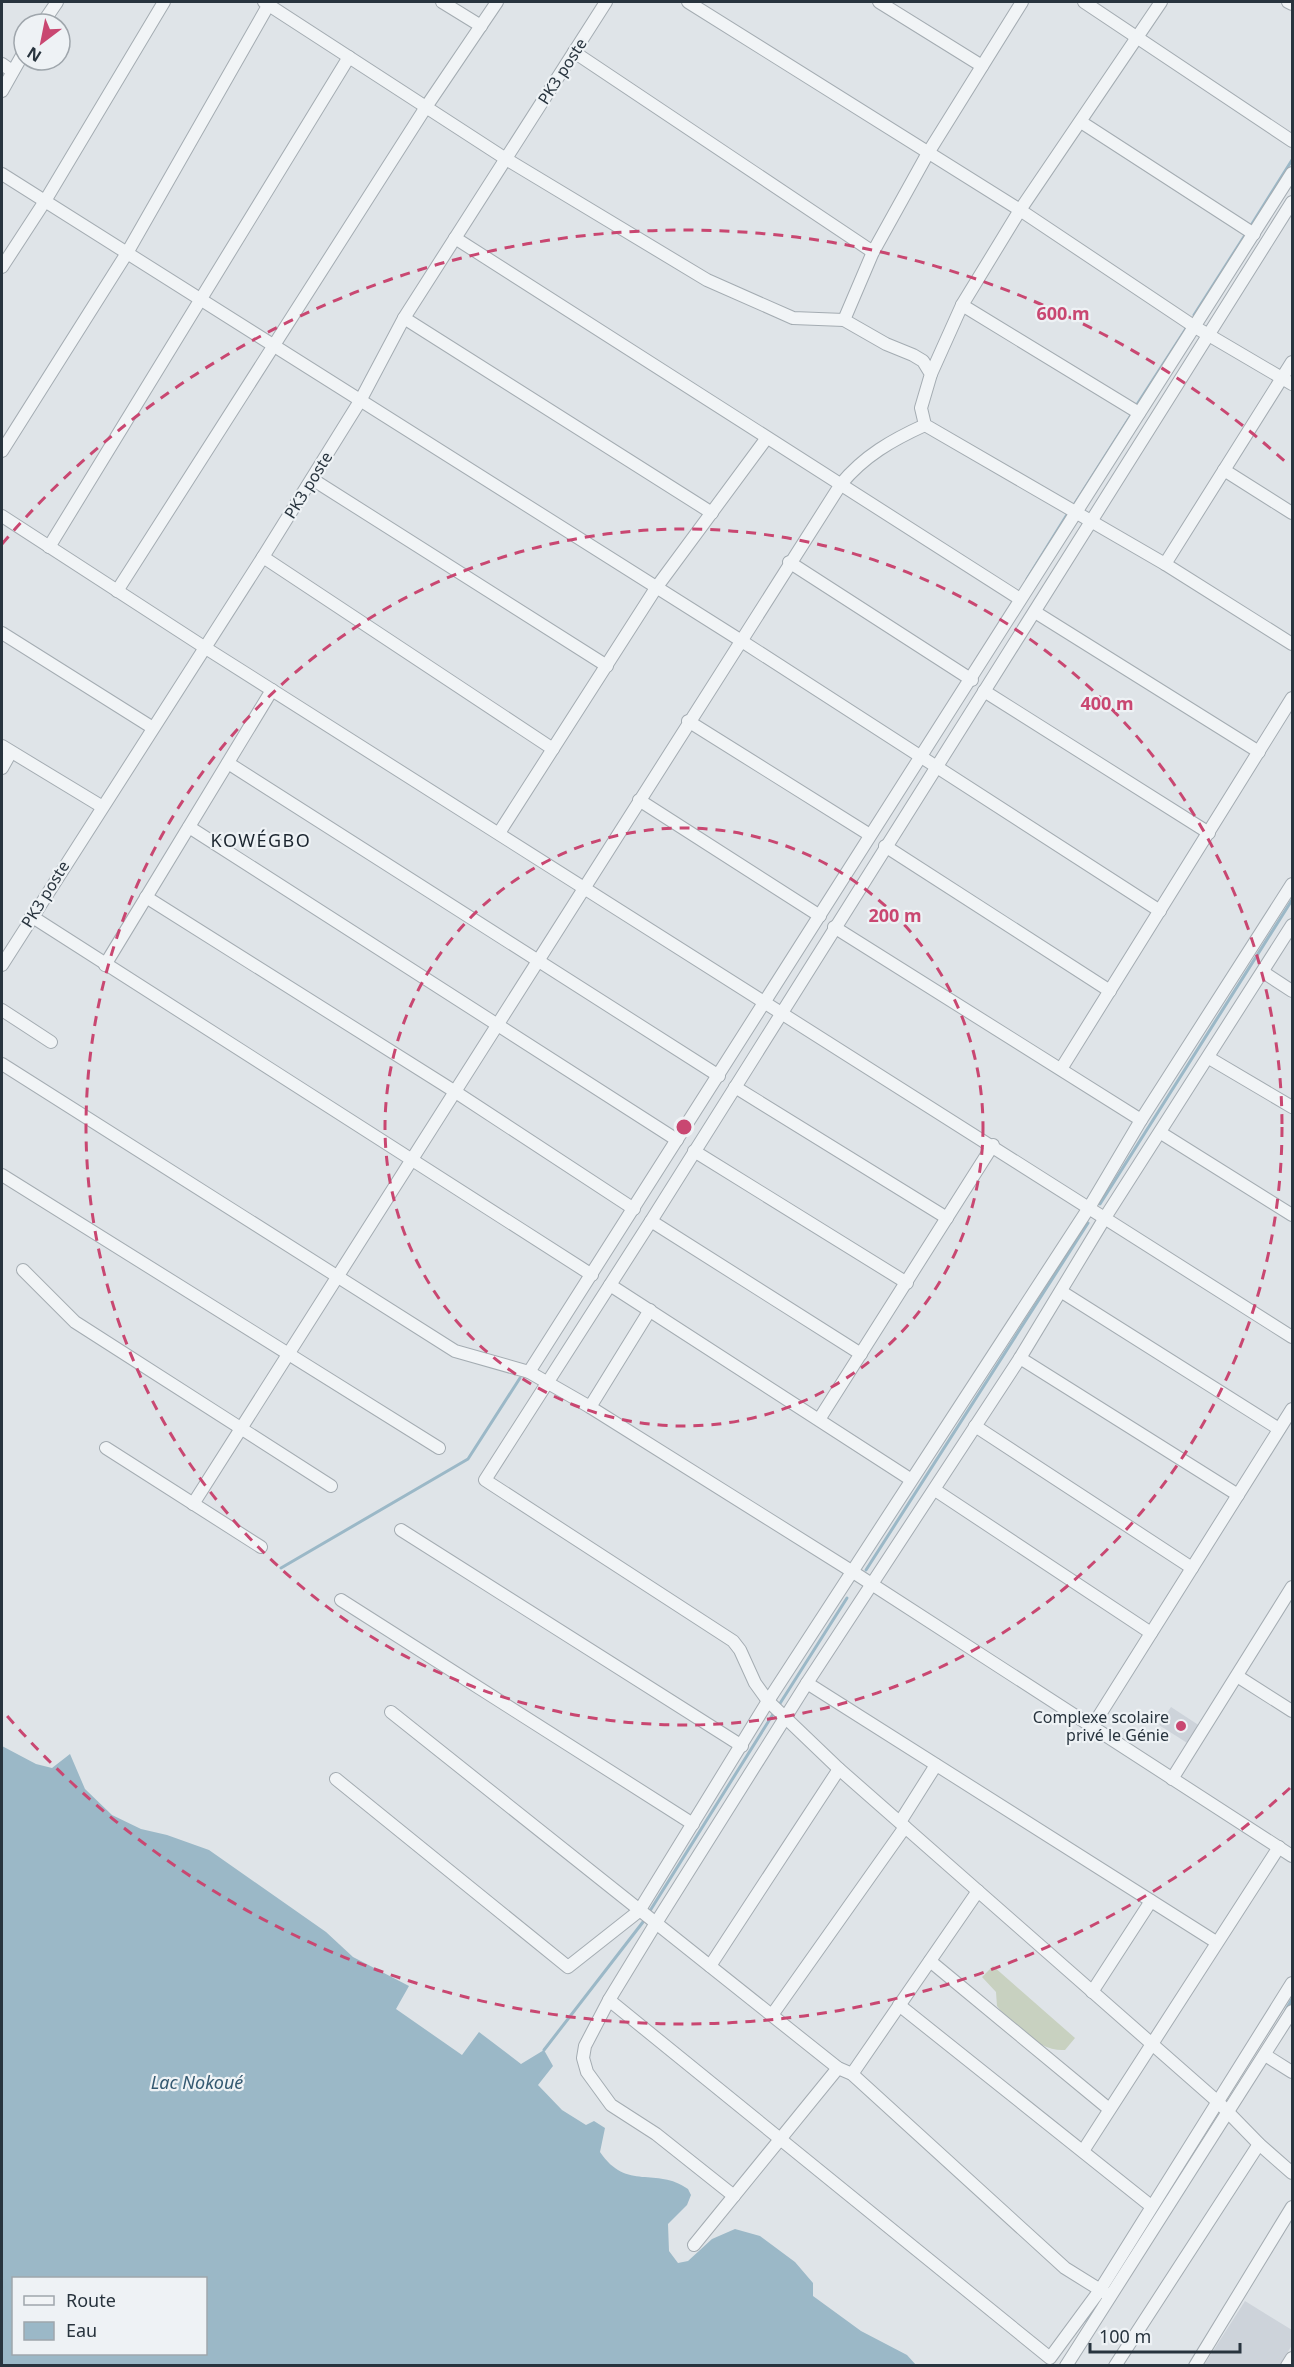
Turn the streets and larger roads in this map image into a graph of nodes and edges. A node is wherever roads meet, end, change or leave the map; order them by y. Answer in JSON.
{"nodes":[{"id":1,"x":164,"y":2,"type":"edge"},
{"id":2,"x":442,"y":2,"type":"edge"},
{"id":3,"x":497,"y":2,"type":"edge"},
{"id":4,"x":606,"y":2,"type":"edge"},
{"id":5,"x":688,"y":2,"type":"edge"},
{"id":6,"x":879,"y":2,"type":"edge"},
{"id":7,"x":1022,"y":2,"type":"edge"},
{"id":8,"x":1084,"y":2,"type":"edge"},
{"id":9,"x":1161,"y":2,"type":"edge"},
{"id":10,"x":1288,"y":2,"type":"edge"},
{"id":11,"x":267,"y":3,"type":"edge"},
{"id":12,"x":1293,"y":4,"type":"edge"},
{"id":13,"x":481,"y":26,"type":"junction"},
{"id":14,"x":1137,"y":36,"type":"junction"},
{"id":15,"x":574,"y":52,"type":"junction"},
{"id":16,"x":348,"y":57,"type":"junction"},
{"id":17,"x":982,"y":66,"type":"junction"},
{"id":18,"x":7,"y":68,"type":"edge"},
{"id":19,"x":2,"y":91,"type":"edge"},
{"id":20,"x":426,"y":107,"type":"junction"},
{"id":21,"x":1081,"y":122,"type":"junction"},
{"id":22,"x":1293,"y":141,"type":"edge"},
{"id":23,"x":928,"y":153,"type":"junction"},
{"id":24,"x":506,"y":159,"type":"junction"},
{"id":25,"x":1293,"y":173,"type":"edge"},
{"id":26,"x":2,"y":174,"type":"edge"},
{"id":27,"x":45,"y":201,"type":"junction"},
{"id":28,"x":1293,"y":202,"type":"edge"},
{"id":29,"x":1020,"y":210,"type":"junction"},
{"id":30,"x":1254,"y":234,"type":"junction"},
{"id":31,"x":455,"y":238,"type":"junction"},
{"id":32,"x":873,"y":252,"type":"junction"},
{"id":33,"x":127,"y":254,"type":"junction"},
{"id":34,"x":2,"y":267,"type":"edge"},
{"id":35,"x":202,"y":301,"type":"junction"},
{"id":36,"x":962,"y":305,"type":"junction"},
{"id":37,"x":405,"y":318,"type":"junction"},
{"id":38,"x":844,"y":320,"type":"junction"},
{"id":39,"x":1195,"y":327,"type":"junction"},
{"id":40,"x":1209,"y":335,"type":"junction"},
{"id":41,"x":272,"y":346,"type":"junction"},
{"id":42,"x":1293,"y":362,"type":"edge"},
{"id":43,"x":932,"y":374,"type":"junction"},
{"id":44,"x":1287,"y":381,"type":"edge"},
{"id":45,"x":360,"y":401,"type":"junction"},
{"id":46,"x":1139,"y":413,"type":"junction"},
{"id":47,"x":925,"y":425,"type":"junction"},
{"id":48,"x":766,"y":439,"type":"junction"},
{"id":49,"x":2,"y":451,"type":"edge"},
{"id":50,"x":1224,"y":470,"type":"junction"},
{"id":51,"x":312,"y":479,"type":"junction"},
{"id":52,"x":841,"y":484,"type":"junction"},
{"id":53,"x":712,"y":513,"type":"junction"},
{"id":54,"x":1076,"y":513,"type":"junction"},
{"id":55,"x":1293,"y":513,"type":"edge"},
{"id":56,"x":2,"y":516,"type":"edge"},
{"id":57,"x":1092,"y":521,"type":"junction"},
{"id":58,"x":49,"y":547,"type":"junction"},
{"id":59,"x":263,"y":557,"type":"junction"},
{"id":60,"x":789,"y":562,"type":"junction"},
{"id":61,"x":1165,"y":564,"type":"junction"},
{"id":62,"x":657,"y":588,"type":"junction"},
{"id":63,"x":117,"y":591,"type":"junction"},
{"id":64,"x":1020,"y":599,"type":"junction"},
{"id":65,"x":1035,"y":612,"type":"junction"},
{"id":66,"x":2,"y":633,"type":"edge"},
{"id":67,"x":740,"y":640,"type":"junction"},
{"id":68,"x":1293,"y":644,"type":"edge"},
{"id":69,"x":204,"y":647,"type":"junction"},
{"id":70,"x":606,"y":666,"type":"junction"},
{"id":71,"x":972,"y":680,"type":"junction"},
{"id":72,"x":272,"y":690,"type":"junction"},
{"id":73,"x":984,"y":692,"type":"junction"},
{"id":74,"x":1293,"y":698,"type":"edge"},
{"id":75,"x":688,"y":721,"type":"junction"},
{"id":76,"x":153,"y":728,"type":"junction"},
{"id":77,"x":6,"y":749,"type":"edge"},
{"id":78,"x":553,"y":749,"type":"junction"},
{"id":79,"x":1259,"y":752,"type":"junction"},
{"id":80,"x":919,"y":757,"type":"junction"},
{"id":81,"x":228,"y":764,"type":"junction"},
{"id":82,"x":935,"y":767,"type":"junction"},
{"id":83,"x":2,"y":768,"type":"edge"},
{"id":84,"x":639,"y":800,"type":"junction"},
{"id":85,"x":101,"y":806,"type":"junction"},
{"id":86,"x":189,"y":827,"type":"junction"},
{"id":87,"x":499,"y":833,"type":"junction"},
{"id":88,"x":1209,"y":833,"type":"junction"},
{"id":89,"x":870,"y":835,"type":"junction"},
{"id":90,"x":885,"y":846,"type":"junction"},
{"id":91,"x":861,"y":847,"type":"junction"},
{"id":92,"x":879,"y":859,"type":"junction"},
{"id":93,"x":1293,"y":884,"type":"edge"},
{"id":94,"x":584,"y":887,"type":"junction"},
{"id":95,"x":146,"y":897,"type":"junction"},
{"id":96,"x":1160,"y":911,"type":"junction"},
{"id":97,"x":31,"y":916,"type":"junction"},
{"id":98,"x":820,"y":916,"type":"junction"},
{"id":99,"x":1293,"y":926,"type":"edge"},
{"id":100,"x":834,"y":927,"type":"junction"},
{"id":101,"x":537,"y":960,"type":"junction"},
{"id":102,"x":2,"y":965,"type":"edge"},
{"id":103,"x":105,"y":965,"type":"junction"},
{"id":104,"x":1263,"y":972,"type":"junction"},
{"id":105,"x":1293,"y":991,"type":"edge"},
{"id":106,"x":1110,"y":992,"type":"junction"},
{"id":107,"x":765,"y":1002,"type":"junction"},
{"id":108,"x":2,"y":1010,"type":"edge"},
{"id":109,"x":780,"y":1013,"type":"junction"},
{"id":110,"x":497,"y":1024,"type":"junction"},
{"id":111,"x":51,"y":1042,"type":"dead end"},
{"id":112,"x":1209,"y":1058,"type":"junction"},
{"id":113,"x":2,"y":1064,"type":"edge"},
{"id":114,"x":1061,"y":1069,"type":"junction"},
{"id":115,"x":719,"y":1076,"type":"junction"},
{"id":116,"x":735,"y":1087,"type":"junction"},
{"id":117,"x":454,"y":1091,"type":"junction"},
{"id":118,"x":1293,"y":1107,"type":"edge"},
{"id":119,"x":1141,"y":1119,"type":"junction"},
{"id":120,"x":1161,"y":1133,"type":"junction"},
{"id":121,"x":677,"y":1140,"type":"junction"},
{"id":122,"x":993,"y":1145,"type":"junction"},
{"id":123,"x":694,"y":1151,"type":"junction"},
{"id":124,"x":412,"y":1158,"type":"junction"},
{"id":125,"x":2,"y":1175,"type":"edge"},
{"id":126,"x":1090,"y":1206,"type":"junction"},
{"id":127,"x":634,"y":1209,"type":"junction"},
{"id":128,"x":1293,"y":1215,"type":"edge"},
{"id":129,"x":1106,"y":1216,"type":"junction"},
{"id":130,"x":946,"y":1218,"type":"junction"},
{"id":131,"x":651,"y":1221,"type":"junction"},
{"id":132,"x":23,"y":1270,"type":"dead end"},
{"id":133,"x":592,"y":1275,"type":"junction"},
{"id":134,"x":337,"y":1276,"type":"junction"},
{"id":135,"x":907,"y":1283,"type":"junction"},
{"id":136,"x":610,"y":1285,"type":"junction"},
{"id":137,"x":1062,"y":1292,"type":"junction"},
{"id":138,"x":650,"y":1310,"type":"junction"},
{"id":139,"x":1293,"y":1336,"type":"edge"},
{"id":140,"x":288,"y":1354,"type":"junction"},
{"id":141,"x":861,"y":1354,"type":"junction"},
{"id":142,"x":1020,"y":1358,"type":"junction"},
{"id":143,"x":529,"y":1372,"type":"junction"},
{"id":144,"x":546,"y":1382,"type":"junction"},
{"id":145,"x":590,"y":1407,"type":"junction"},
{"id":146,"x":1293,"y":1408,"type":"edge"},
{"id":147,"x":820,"y":1418,"type":"junction"},
{"id":148,"x":975,"y":1426,"type":"junction"},
{"id":149,"x":241,"y":1428,"type":"junction"},
{"id":150,"x":1280,"y":1429,"type":"junction"},
{"id":151,"x":106,"y":1448,"type":"dead end"},
{"id":152,"x":440,"y":1448,"type":"dead end"},
{"id":153,"x":910,"y":1479,"type":"junction"},
{"id":154,"x":331,"y":1486,"type":"dead end"},
{"id":155,"x":935,"y":1490,"type":"junction"},
{"id":156,"x":1238,"y":1496,"type":"junction"},
{"id":157,"x":194,"y":1504,"type":"junction"},
{"id":158,"x":401,"y":1530,"type":"dead end"},
{"id":159,"x":261,"y":1546,"type":"dead end"},
{"id":160,"x":1192,"y":1568,"type":"junction"},
{"id":161,"x":853,"y":1572,"type":"junction"},
{"id":162,"x":871,"y":1584,"type":"junction"},
{"id":163,"x":1292,"y":1589,"type":"edge"},
{"id":164,"x":341,"y":1600,"type":"dead end"},
{"id":165,"x":1151,"y":1633,"type":"junction"},
{"id":166,"x":1237,"y":1676,"type":"junction"},
{"id":167,"x":807,"y":1683,"type":"junction"},
{"id":168,"x":768,"y":1701,"type":"junction"},
{"id":169,"x":1293,"y":1711,"type":"edge"},
{"id":170,"x":391,"y":1712,"type":"dead end"},
{"id":171,"x":786,"y":1718,"type":"junction"},
{"id":172,"x":1092,"y":1727,"type":"junction"},
{"id":173,"x":742,"y":1746,"type":"junction"},
{"id":174,"x":936,"y":1765,"type":"junction"},
{"id":175,"x":839,"y":1769,"type":"junction"},
{"id":176,"x":336,"y":1779,"type":"dead end"},
{"id":177,"x":1172,"y":1779,"type":"junction"},
{"id":178,"x":693,"y":1824,"type":"junction"},
{"id":179,"x":903,"y":1825,"type":"junction"},
{"id":180,"x":1279,"y":1847,"type":"junction"},
{"id":181,"x":1293,"y":1856,"type":"edge"},
{"id":182,"x":978,"y":1891,"type":"junction"},
{"id":183,"x":1151,"y":1901,"type":"junction"},
{"id":184,"x":639,"y":1911,"type":"junction"},
{"id":185,"x":656,"y":1923,"type":"junction"},
{"id":186,"x":1216,"y":1942,"type":"junction"},
{"id":187,"x":930,"y":1961,"type":"junction"},
{"id":188,"x":710,"y":1966,"type":"junction"},
{"id":189,"x":1293,"y":1983,"type":"edge"},
{"id":190,"x":1092,"y":1992,"type":"junction"},
{"id":191,"x":609,"y":2000,"type":"junction"},
{"id":192,"x":899,"y":2005,"type":"junction"},
{"id":193,"x":1293,"y":2011,"type":"edge"},
{"id":194,"x":772,"y":2015,"type":"junction"},
{"id":195,"x":1150,"y":2043,"type":"junction"},
{"id":196,"x":1265,"y":2055,"type":"junction"},
{"id":197,"x":838,"y":2068,"type":"junction"},
{"id":198,"x":1293,"y":2072,"type":"edge"},
{"id":199,"x":852,"y":2074,"type":"junction"},
{"id":200,"x":1218,"y":2102,"type":"junction"},
{"id":201,"x":1109,"y":2109,"type":"junction"},
{"id":202,"x":1228,"y":2112,"type":"junction"},
{"id":203,"x":781,"y":2138,"type":"junction"},
{"id":204,"x":1258,"y":2144,"type":"junction"},
{"id":205,"x":1083,"y":2151,"type":"junction"},
{"id":206,"x":1293,"y":2173,"type":"edge"},
{"id":207,"x":734,"y":2196,"type":"junction"},
{"id":208,"x":1151,"y":2206,"type":"junction"},
{"id":209,"x":1293,"y":2207,"type":"edge"},
{"id":210,"x":694,"y":2245,"type":"dead end"},
{"id":211,"x":1105,"y":2293,"type":"junction"},
{"id":212,"x":1293,"y":2358,"type":"edge"},
{"id":213,"x":1066,"y":2366,"type":"edge"},
{"id":214,"x":1115,"y":2366,"type":"edge"},
{"id":215,"x":1195,"y":2366,"type":"edge"},
{"id":216,"x":1287,"y":2366,"type":"edge"}],
"edges":[{"from":1,"to":27,"type":"street"},
{"from":2,"to":13,"type":"street"},
{"from":3,"to":13,"type":"street"},
{"from":4,"to":15,"type":"street","name":"PK3 poste"},
{"from":5,"to":23,"type":"street"},
{"from":6,"to":17,"type":"street"},
{"from":7,"to":17,"type":"street"},
{"from":8,"to":14,"type":"street"},
{"from":9,"to":14,"type":"street"},
{"from":10,"to":12,"type":"street"},
{"from":11,"to":16,"type":"street"},
{"from":11,"to":33,"type":"street"},
{"from":13,"to":20,"type":"street"},
{"from":14,"to":21,"type":"street"},
{"from":14,"to":22,"type":"street"},
{"from":15,"to":24,"type":"street","name":"PK3 poste"},
{"from":15,"to":32,"type":"street"},
{"from":16,"to":20,"type":"street"},
{"from":16,"to":35,"type":"street"},
{"from":17,"to":23,"type":"street"},
{"from":18,"to":19,"type":"street"},
{"from":20,"to":24,"type":"street"},
{"from":20,"to":41,"type":"street"},
{"from":21,"to":29,"type":"street"},
{"from":21,"to":30,"type":"street"},
{"from":23,"to":29,"type":"street"},
{"from":23,"to":32,"type":"street"},
{"from":24,"to":31,"type":"street","name":"PK3 poste"},
{"from":24,"to":38,"type":"street"},
{"from":25,"to":30,"type":"street"},
{"from":26,"to":27,"type":"street"},
{"from":27,"to":33,"type":"street"},
{"from":27,"to":34,"type":"street"},
{"from":28,"to":40,"type":"street"},
{"from":29,"to":36,"type":"street"},
{"from":29,"to":39,"type":"street"},
{"from":30,"to":39,"type":"street"},
{"from":31,"to":37,"type":"street","name":"PK3 poste"},
{"from":31,"to":48,"type":"street"},
{"from":32,"to":38,"type":"street"},
{"from":33,"to":35,"type":"street"},
{"from":33,"to":49,"type":"street"},
{"from":35,"to":41,"type":"street"},
{"from":35,"to":58,"type":"street"},
{"from":36,"to":43,"type":"street"},
{"from":36,"to":46,"type":"street"},
{"from":37,"to":45,"type":"street","name":"PK3 poste"},
{"from":37,"to":53,"type":"street"},
{"from":38,"to":43,"type":"street"},
{"from":39,"to":40,"type":"street"},
{"from":39,"to":46,"type":"street"},
{"from":40,"to":44,"type":"street"},
{"from":40,"to":57,"type":"street"},
{"from":41,"to":45,"type":"street"},
{"from":41,"to":63,"type":"street"},
{"from":42,"to":44,"type":"street"},
{"from":43,"to":47,"type":"street"},
{"from":44,"to":50,"type":"street"},
{"from":45,"to":51,"type":"street","name":"PK3 poste"},
{"from":45,"to":62,"type":"street"},
{"from":46,"to":54,"type":"street"},
{"from":47,"to":52,"type":"street"},
{"from":47,"to":54,"type":"street"},
{"from":48,"to":52,"type":"street"},
{"from":48,"to":53,"type":"street"},
{"from":50,"to":55,"type":"street"},
{"from":50,"to":61,"type":"street"},
{"from":51,"to":59,"type":"street","name":"PK3 poste"},
{"from":51,"to":70,"type":"street"},
{"from":52,"to":60,"type":"street"},
{"from":52,"to":64,"type":"street"},
{"from":53,"to":62,"type":"street"},
{"from":54,"to":57,"type":"street"},
{"from":54,"to":64,"type":"street"},
{"from":56,"to":58,"type":"street"},
{"from":57,"to":61,"type":"street"},
{"from":57,"to":65,"type":"street"},
{"from":58,"to":63,"type":"street"},
{"from":59,"to":69,"type":"street","name":"PK3 poste"},
{"from":59,"to":78,"type":"street"},
{"from":60,"to":67,"type":"street"},
{"from":60,"to":71,"type":"street"},
{"from":61,"to":68,"type":"street"},
{"from":62,"to":67,"type":"street"},
{"from":62,"to":70,"type":"street"},
{"from":63,"to":69,"type":"street"},
{"from":64,"to":71,"type":"street"},
{"from":65,"to":73,"type":"street"},
{"from":65,"to":79,"type":"street"},
{"from":66,"to":76,"type":"street"},
{"from":67,"to":75,"type":"street"},
{"from":67,"to":80,"type":"street"},
{"from":69,"to":72,"type":"street"},
{"from":69,"to":76,"type":"street","name":"PK3 poste"},
{"from":70,"to":78,"type":"street"},
{"from":71,"to":80,"type":"street"},
{"from":72,"to":81,"type":"street"},
{"from":72,"to":87,"type":"street"},
{"from":73,"to":82,"type":"street"},
{"from":73,"to":88,"type":"street"},
{"from":74,"to":79,"type":"street"},
{"from":75,"to":84,"type":"street"},
{"from":75,"to":89,"type":"street"},
{"from":76,"to":85,"type":"street","name":"PK3 poste"},
{"from":77,"to":83,"type":"street"},
{"from":77,"to":85,"type":"street"},
{"from":78,"to":87,"type":"street"},
{"from":79,"to":88,"type":"street"},
{"from":80,"to":82,"type":"street"},
{"from":80,"to":89,"type":"street"},
{"from":81,"to":86,"type":"street"},
{"from":81,"to":101,"type":"street"},
{"from":82,"to":90,"type":"street"},
{"from":82,"to":96,"type":"street"},
{"from":84,"to":94,"type":"street"},
{"from":84,"to":98,"type":"street"},
{"from":85,"to":97,"type":"street","name":"PK3 poste"},
{"from":86,"to":95,"type":"street"},
{"from":86,"to":110,"type":"street"},
{"from":87,"to":94,"type":"street"},
{"from":88,"to":96,"type":"street"},
{"from":89,"to":91,"type":"street"},
{"from":90,"to":92,"type":"street"},
{"from":90,"to":106,"type":"street"},
{"from":91,"to":92,"type":"street"},
{"from":91,"to":98,"type":"street"},
{"from":92,"to":100,"type":"street"},
{"from":93,"to":119,"type":"street"},
{"from":94,"to":101,"type":"street"},
{"from":94,"to":107,"type":"street"},
{"from":95,"to":103,"type":"street"},
{"from":95,"to":117,"type":"street"},
{"from":96,"to":106,"type":"street"},
{"from":97,"to":102,"type":"street","name":"PK3 poste"},
{"from":97,"to":103,"type":"street"},
{"from":98,"to":107,"type":"street"},
{"from":99,"to":104,"type":"street"},
{"from":100,"to":109,"type":"street"},
{"from":100,"to":114,"type":"street"},
{"from":101,"to":110,"type":"street"},
{"from":101,"to":115,"type":"street"},
{"from":103,"to":124,"type":"street"},
{"from":104,"to":105,"type":"street"},
{"from":104,"to":112,"type":"street"},
{"from":106,"to":114,"type":"street"},
{"from":107,"to":109,"type":"street"},
{"from":107,"to":115,"type":"street"},
{"from":108,"to":111,"type":"street"},
{"from":109,"to":116,"type":"street"},
{"from":109,"to":122,"type":"street"},
{"from":110,"to":117,"type":"street"},
{"from":110,"to":121,"type":"street"},
{"from":112,"to":118,"type":"street"},
{"from":112,"to":120,"type":"street"},
{"from":113,"to":134,"type":"street"},
{"from":114,"to":119,"type":"street"},
{"from":115,"to":121,"type":"street"},
{"from":116,"to":123,"type":"street"},
{"from":116,"to":130,"type":"street"},
{"from":117,"to":124,"type":"street"},
{"from":117,"to":127,"type":"street"},
{"from":119,"to":126,"type":"street"},
{"from":120,"to":128,"type":"street"},
{"from":120,"to":129,"type":"street"},
{"from":121,"to":127,"type":"street"},
{"from":122,"to":126,"type":"street"},
{"from":122,"to":130,"type":"street"},
{"from":123,"to":131,"type":"street"},
{"from":123,"to":135,"type":"street"},
{"from":124,"to":133,"type":"street"},
{"from":124,"to":134,"type":"street"},
{"from":125,"to":140,"type":"street"},
{"from":126,"to":129,"type":"street"},
{"from":126,"to":153,"type":"street"},
{"from":127,"to":133,"type":"street"},
{"from":129,"to":137,"type":"street"},
{"from":129,"to":139,"type":"street"},
{"from":130,"to":135,"type":"street"},
{"from":131,"to":136,"type":"street"},
{"from":131,"to":141,"type":"street"},
{"from":132,"to":149,"type":"street"},
{"from":133,"to":143,"type":"street"},
{"from":134,"to":140,"type":"street"},
{"from":134,"to":143,"type":"street"},
{"from":135,"to":141,"type":"street"},
{"from":136,"to":138,"type":"street"},
{"from":136,"to":144,"type":"street"},
{"from":137,"to":142,"type":"street"},
{"from":137,"to":150,"type":"street"},
{"from":138,"to":145,"type":"street"},
{"from":138,"to":147,"type":"street"},
{"from":140,"to":149,"type":"street"},
{"from":140,"to":152,"type":"street"},
{"from":141,"to":147,"type":"street"},
{"from":142,"to":148,"type":"street"},
{"from":142,"to":156,"type":"street"},
{"from":143,"to":144,"type":"street"},
{"from":144,"to":145,"type":"street"},
{"from":144,"to":168,"type":"street"},
{"from":145,"to":161,"type":"street"},
{"from":146,"to":150,"type":"street"},
{"from":147,"to":153,"type":"street"},
{"from":148,"to":155,"type":"street"},
{"from":148,"to":160,"type":"street"},
{"from":149,"to":154,"type":"street"},
{"from":149,"to":157,"type":"street"},
{"from":150,"to":156,"type":"street"},
{"from":151,"to":157,"type":"street"},
{"from":153,"to":161,"type":"street"},
{"from":155,"to":162,"type":"street"},
{"from":155,"to":165,"type":"street"},
{"from":156,"to":160,"type":"street"},
{"from":157,"to":159,"type":"street"},
{"from":158,"to":173,"type":"street"},
{"from":160,"to":165,"type":"street"},
{"from":161,"to":162,"type":"street"},
{"from":161,"to":168,"type":"street"},
{"from":162,"to":167,"type":"street"},
{"from":162,"to":172,"type":"street"},
{"from":163,"to":166,"type":"street"},
{"from":164,"to":178,"type":"street"},
{"from":165,"to":172,"type":"street"},
{"from":166,"to":169,"type":"street"},
{"from":166,"to":177,"type":"street"},
{"from":167,"to":171,"type":"street"},
{"from":167,"to":174,"type":"street"},
{"from":168,"to":171,"type":"street"},
{"from":168,"to":173,"type":"street"},
{"from":170,"to":184,"type":"street"},
{"from":171,"to":175,"type":"street"},
{"from":171,"to":185,"type":"street"},
{"from":172,"to":177,"type":"street"},
{"from":173,"to":178,"type":"street"},
{"from":174,"to":179,"type":"street"},
{"from":174,"to":183,"type":"street"},
{"from":175,"to":179,"type":"street"},
{"from":175,"to":188,"type":"street"},
{"from":176,"to":184,"type":"street"},
{"from":177,"to":180,"type":"street"},
{"from":178,"to":184,"type":"street"},
{"from":179,"to":182,"type":"street"},
{"from":179,"to":194,"type":"street"},
{"from":180,"to":181,"type":"street"},
{"from":180,"to":186,"type":"street"},
{"from":182,"to":187,"type":"street"},
{"from":182,"to":190,"type":"street"},
{"from":183,"to":186,"type":"street"},
{"from":183,"to":190,"type":"street"},
{"from":184,"to":185,"type":"street"},
{"from":185,"to":188,"type":"street"},
{"from":185,"to":191,"type":"street"},
{"from":186,"to":195,"type":"street"},
{"from":187,"to":192,"type":"street"},
{"from":187,"to":201,"type":"street"},
{"from":188,"to":194,"type":"street"},
{"from":189,"to":200,"type":"street"},
{"from":190,"to":195,"type":"street"},
{"from":191,"to":203,"type":"street"},
{"from":191,"to":207,"type":"street"},
{"from":192,"to":199,"type":"street"},
{"from":192,"to":205,"type":"street"},
{"from":193,"to":196,"type":"street"},
{"from":194,"to":197,"type":"street"},
{"from":195,"to":200,"type":"street"},
{"from":195,"to":201,"type":"street"},
{"from":196,"to":198,"type":"street"},
{"from":196,"to":202,"type":"street"},
{"from":197,"to":199,"type":"street"},
{"from":197,"to":203,"type":"street"},
{"from":199,"to":211,"type":"street"},
{"from":200,"to":202,"type":"street"},
{"from":200,"to":208,"type":"street"},
{"from":201,"to":205,"type":"street"},
{"from":202,"to":204,"type":"street"},
{"from":202,"to":211,"type":"street"},
{"from":203,"to":207,"type":"street"},
{"from":203,"to":211,"type":"street"},
{"from":204,"to":206,"type":"street"},
{"from":204,"to":214,"type":"street"},
{"from":205,"to":208,"type":"street"},
{"from":207,"to":210,"type":"street"},
{"from":208,"to":211,"type":"street"},
{"from":209,"to":215,"type":"street"},
{"from":211,"to":213,"type":"street"},
{"from":212,"to":216,"type":"street"}]}
